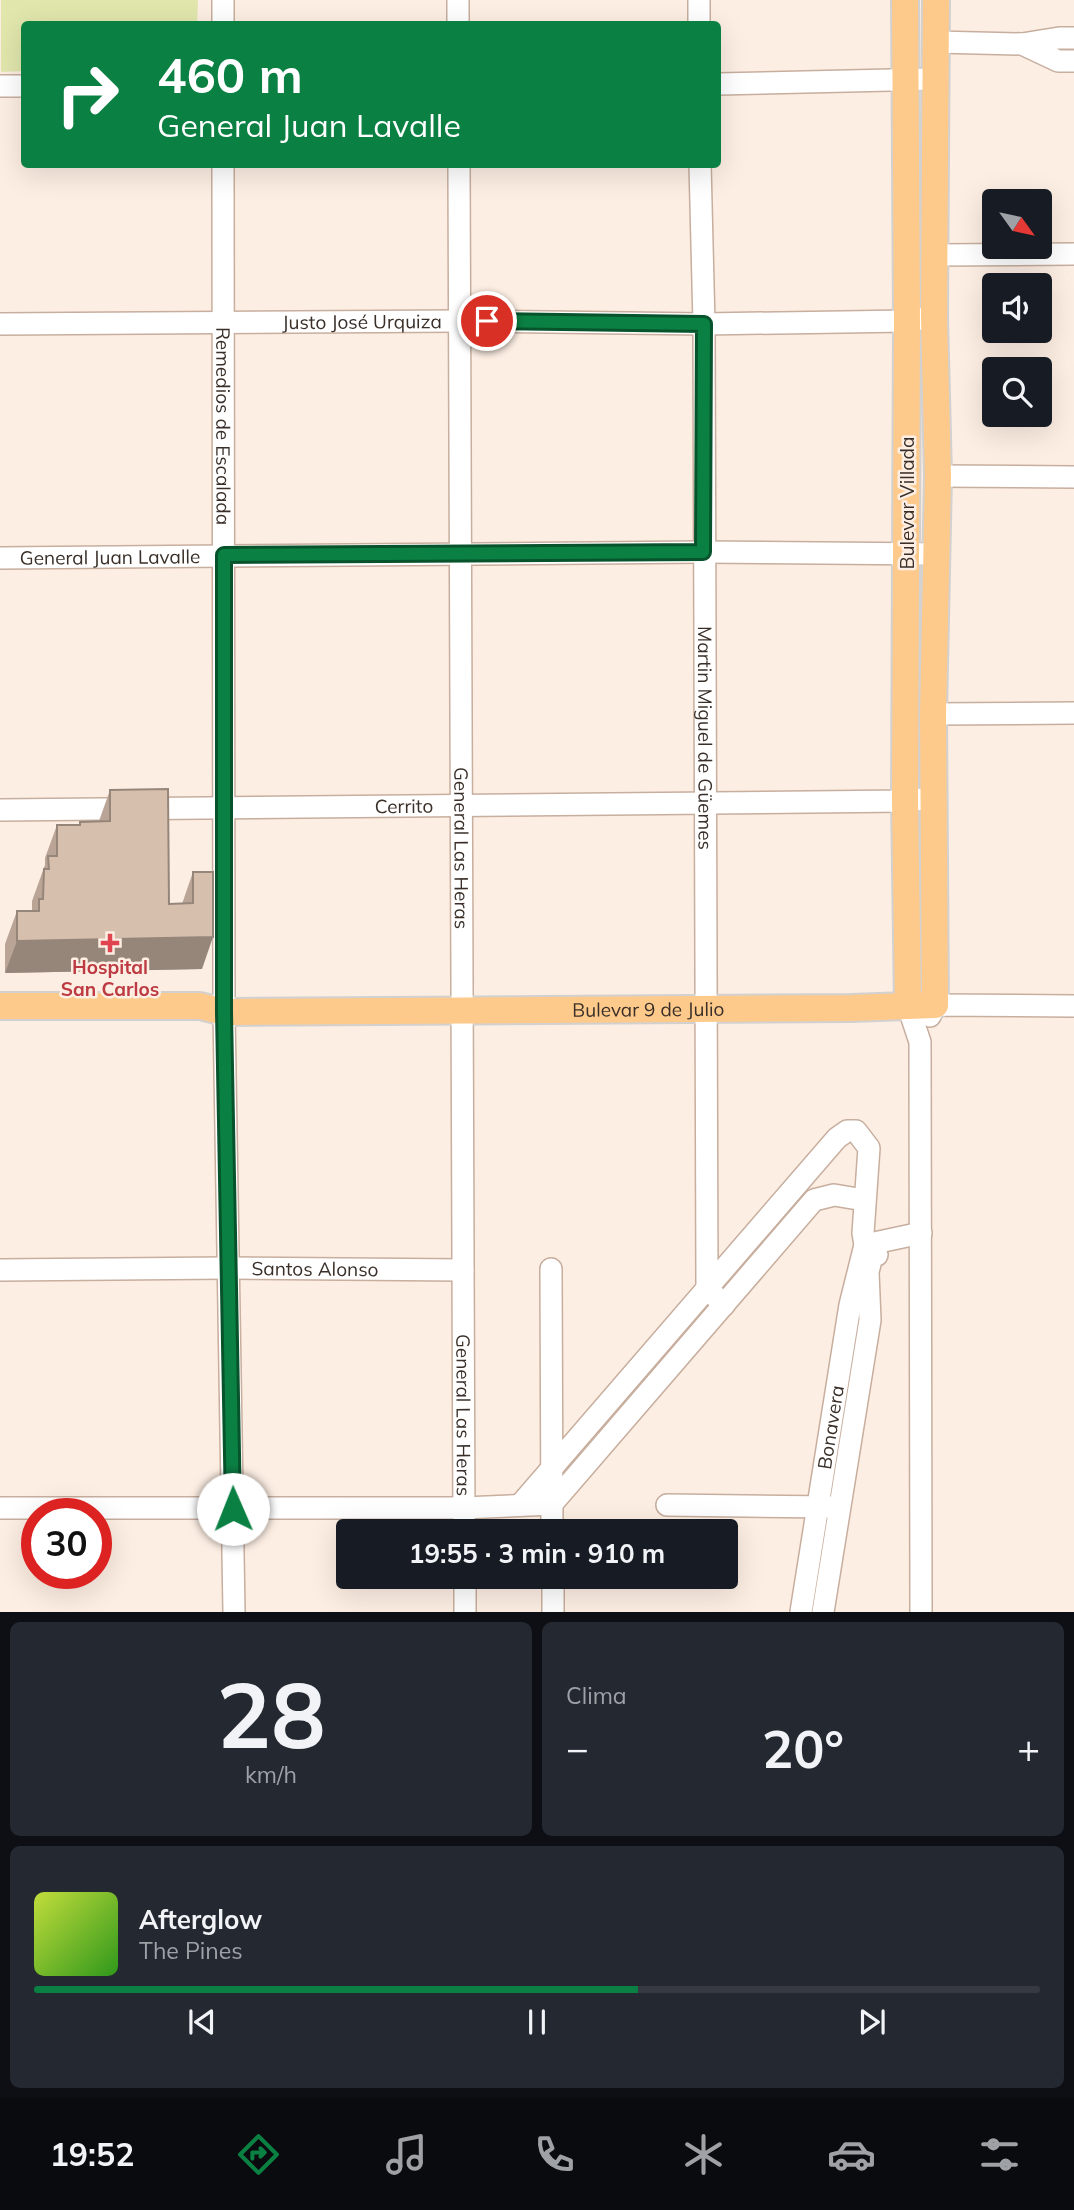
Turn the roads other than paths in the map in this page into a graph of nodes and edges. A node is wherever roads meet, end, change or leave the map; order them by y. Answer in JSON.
{"nodes":[{"id":1,"x":223,"y":0,"type":"edge"},
{"id":2,"x":458,"y":0,"type":"edge"},
{"id":3,"x":699,"y":0,"type":"edge"},
{"id":4,"x":905,"y":0,"type":"edge"},
{"id":5,"x":936,"y":0,"type":"edge"},
{"id":6,"x":223,"y":21,"type":"edge"},
{"id":7,"x":458,"y":21,"type":"edge"},
{"id":8,"x":699,"y":21,"type":"edge"},
{"id":9,"x":1074,"y":38,"type":"edge"},
{"id":10,"x":936,"y":42,"type":"junction"},
{"id":11,"x":1022,"y":44,"type":"junction"},
{"id":12,"x":1074,"y":61,"type":"edge"},
{"id":13,"x":934,"y":79,"type":"junction"},
{"id":14,"x":905,"y":80,"type":"junction"},
{"id":15,"x":721,"y":84,"type":"edge"},
{"id":16,"x":0,"y":86,"type":"edge"},
{"id":17,"x":21,"y":86,"type":"edge"},
{"id":18,"x":223,"y":168,"type":"edge"},
{"id":19,"x":459,"y":168,"type":"edge"},
{"id":20,"x":700,"y":168,"type":"edge"},
{"id":21,"x":1074,"y":254,"type":"edge"},
{"id":22,"x":934,"y":255,"type":"junction"},
{"id":23,"x":934,"y":317,"type":"junction"},
{"id":24,"x":224,"y":321,"type":"junction"},
{"id":25,"x":460,"y":321,"type":"junction"},
{"id":26,"x":907,"y":321,"type":"junction"},
{"id":27,"x":0,"y":324,"type":"edge"},
{"id":28,"x":704,"y":324,"type":"junction"},
{"id":29,"x":938,"y":477,"type":"junction"},
{"id":30,"x":1074,"y":477,"type":"edge"},
{"id":31,"x":703,"y":552,"type":"junction"},
{"id":32,"x":935,"y":554,"type":"junction"},
{"id":33,"x":224,"y":555,"type":"junction"},
{"id":34,"x":461,"y":555,"type":"junction"},
{"id":35,"x":906,"y":555,"type":"junction"},
{"id":36,"x":0,"y":558,"type":"edge"},
{"id":37,"x":933,"y":713,"type":"junction"},
{"id":38,"x":1074,"y":713,"type":"edge"},
{"id":39,"x":933,"y":798,"type":"junction"},
{"id":40,"x":905,"y":801,"type":"junction"},
{"id":41,"x":705,"y":804,"type":"junction"},
{"id":42,"x":462,"y":806,"type":"junction"},
{"id":43,"x":224,"y":807,"type":"junction"},
{"id":44,"x":0,"y":810,"type":"edge"},
{"id":45,"x":935,"y":1005,"type":"junction"},
{"id":46,"x":0,"y":1006,"type":"edge"},
{"id":47,"x":908,"y":1006,"type":"junction"},
{"id":48,"x":1074,"y":1006,"type":"edge"},
{"id":49,"x":707,"y":1009,"type":"junction"},
{"id":50,"x":463,"y":1011,"type":"junction"},
{"id":51,"x":224,"y":1012,"type":"junction"},
{"id":52,"x":0,"y":1021,"type":"edge"},
{"id":53,"x":920,"y":1042,"type":"junction"},
{"id":54,"x":864,"y":1200,"type":"junction"},
{"id":55,"x":921,"y":1240,"type":"junction"},
{"id":56,"x":871,"y":1250,"type":"junction"},
{"id":57,"x":228,"y":1268,"type":"junction"},
{"id":58,"x":551,"y":1269,"type":"dead end"},
{"id":59,"x":0,"y":1270,"type":"edge"},
{"id":60,"x":463,"y":1270,"type":"junction"},
{"id":61,"x":707,"y":1288,"type":"junction"},
{"id":62,"x":724,"y":1305,"type":"junction"},
{"id":63,"x":552,"y":1468,"type":"junction"},
{"id":64,"x":552,"y":1504,"type":"junction"},
{"id":65,"x":520,"y":1505,"type":"junction"},
{"id":66,"x":667,"y":1505,"type":"dead end"},
{"id":67,"x":818,"y":1505,"type":"junction"},
{"id":68,"x":0,"y":1508,"type":"edge"},
{"id":69,"x":464,"y":1508,"type":"junction"},
{"id":70,"x":233,"y":1509,"type":"junction"},
{"id":71,"x":841,"y":1509,"type":"junction"},
{"id":72,"x":464,"y":1519,"type":"edge"},
{"id":73,"x":552,"y":1519,"type":"edge"},
{"id":74,"x":465,"y":1589,"type":"edge"},
{"id":75,"x":553,"y":1589,"type":"edge"},
{"id":76,"x":234,"y":1612,"type":"edge"},
{"id":77,"x":465,"y":1612,"type":"edge"},
{"id":78,"x":553,"y":1612,"type":"edge"},
{"id":79,"x":801,"y":1612,"type":"edge"},
{"id":80,"x":823,"y":1612,"type":"edge"},
{"id":81,"x":921,"y":1612,"type":"edge"}],
"edges":[{"from":1,"to":6,"type":"street"},
{"from":2,"to":7,"type":"street"},
{"from":3,"to":8,"type":"street"},
{"from":4,"to":14,"type":"main road","name":"Bulevar Villada"},
{"from":5,"to":10,"type":"main road","name":"Bulevar Villada"},
{"from":9,"to":11,"type":"street"},
{"from":10,"to":11,"type":"street"},
{"from":10,"to":13,"type":"main road","name":"Bulevar Villada"},
{"from":11,"to":12,"type":"street"},
{"from":13,"to":14,"type":"street"},
{"from":13,"to":22,"type":"main road","name":"Bulevar Villada"},
{"from":14,"to":15,"type":"street"},
{"from":14,"to":26,"type":"main road","name":"Bulevar Villada"},
{"from":16,"to":17,"type":"street"},
{"from":18,"to":24,"type":"street","name":"Remedios de Escalada"},
{"from":19,"to":25,"type":"street","name":"General Las Heras"},
{"from":20,"to":28,"type":"street","name":"Martin Miguel de Güemes"},
{"from":21,"to":22,"type":"street"},
{"from":22,"to":23,"type":"main road","name":"Bulevar Villada"},
{"from":23,"to":26,"type":"street","name":"Justo José Urquiza"},
{"from":23,"to":29,"type":"main road","name":"Bulevar Villada"},
{"from":24,"to":25,"type":"street","name":"Justo José Urquiza"},
{"from":24,"to":27,"type":"street","name":"Justo José Urquiza"},
{"from":24,"to":33,"type":"street","name":"Remedios de Escalada"},
{"from":25,"to":28,"type":"street","name":"Justo José Urquiza"},
{"from":25,"to":34,"type":"street","name":"General Las Heras"},
{"from":26,"to":28,"type":"street","name":"Justo José Urquiza"},
{"from":26,"to":35,"type":"main road","name":"Bulevar Villada"},
{"from":28,"to":31,"type":"street","name":"Martin Miguel de Güemes"},
{"from":29,"to":30,"type":"street"},
{"from":29,"to":32,"type":"main road","name":"Bulevar Villada"},
{"from":31,"to":34,"type":"street","name":"General Juan Lavalle"},
{"from":31,"to":35,"type":"street","name":"General Juan Lavalle"},
{"from":31,"to":41,"type":"street","name":"Martin Miguel de Güemes"},
{"from":32,"to":35,"type":"street","name":"General Juan Lavalle"},
{"from":32,"to":37,"type":"main road","name":"Bulevar Villada"},
{"from":33,"to":34,"type":"street","name":"General Juan Lavalle"},
{"from":33,"to":36,"type":"street","name":"General Juan Lavalle"},
{"from":33,"to":43,"type":"street","name":"Remedios de Escalada"},
{"from":34,"to":42,"type":"street","name":"General Las Heras"},
{"from":35,"to":40,"type":"main road","name":"Bulevar Villada"},
{"from":37,"to":38,"type":"street"},
{"from":37,"to":39,"type":"main road","name":"Bulevar Villada"},
{"from":39,"to":40,"type":"street","name":"Cerrito"},
{"from":39,"to":45,"type":"main road","name":"Bulevar Villada"},
{"from":40,"to":41,"type":"street","name":"Cerrito"},
{"from":40,"to":47,"type":"main road","name":"Bulevar Villada"},
{"from":41,"to":42,"type":"street","name":"Cerrito"},
{"from":41,"to":49,"type":"street","name":"Martin Miguel de Güemes"},
{"from":42,"to":43,"type":"street","name":"Cerrito"},
{"from":42,"to":50,"type":"street","name":"General Las Heras"},
{"from":43,"to":44,"type":"street","name":"Cerrito"},
{"from":43,"to":51,"type":"street","name":"Remedios de Escalada"},
{"from":45,"to":47,"type":"main road","name":"Bulevar 9 de Julio"},
{"from":45,"to":48,"type":"street","name":"Bulevar 9 de Julio"},
{"from":45,"to":53,"type":"street"},
{"from":46,"to":51,"type":"main road","name":"Bulevar 9 de Julio"},
{"from":47,"to":49,"type":"main road","name":"Bulevar 9 de Julio"},
{"from":47,"to":53,"type":"street"},
{"from":49,"to":50,"type":"main road","name":"Bulevar 9 de Julio"},
{"from":49,"to":61,"type":"street","name":"Martin Miguel de Güemes"},
{"from":50,"to":51,"type":"main road","name":"Bulevar 9 de Julio"},
{"from":50,"to":60,"type":"street","name":"General Las Heras"},
{"from":51,"to":52,"type":"main road","name":"Bulevar 9 de Julio"},
{"from":51,"to":57,"type":"street","name":"Remedios de Escalada"},
{"from":53,"to":55,"type":"street"},
{"from":54,"to":56,"type":"street"},
{"from":54,"to":61,"type":"street"},
{"from":54,"to":62,"type":"street"},
{"from":55,"to":56,"type":"street"},
{"from":55,"to":81,"type":"street"},
{"from":56,"to":67,"type":"street","name":"Bonavera"},
{"from":56,"to":71,"type":"street"},
{"from":57,"to":59,"type":"street","name":"Santos Alonso"},
{"from":57,"to":60,"type":"street","name":"Santos Alonso"},
{"from":57,"to":70,"type":"street","name":"Remedios de Escalada"},
{"from":58,"to":63,"type":"street"},
{"from":60,"to":69,"type":"street","name":"General Las Heras"},
{"from":61,"to":62,"type":"street"},
{"from":61,"to":63,"type":"street"},
{"from":62,"to":64,"type":"street"},
{"from":63,"to":64,"type":"street"},
{"from":63,"to":65,"type":"street"},
{"from":64,"to":65,"type":"street"},
{"from":64,"to":73,"type":"street"},
{"from":65,"to":69,"type":"street"},
{"from":66,"to":67,"type":"street"},
{"from":67,"to":71,"type":"street"},
{"from":67,"to":79,"type":"street","name":"Bonavera"},
{"from":68,"to":70,"type":"street"},
{"from":69,"to":70,"type":"street"},
{"from":69,"to":72,"type":"street","name":"General Las Heras"},
{"from":70,"to":76,"type":"street","name":"Remedios de Escalada"},
{"from":71,"to":80,"type":"street"},
{"from":74,"to":77,"type":"street"},
{"from":75,"to":78,"type":"street"}]}
